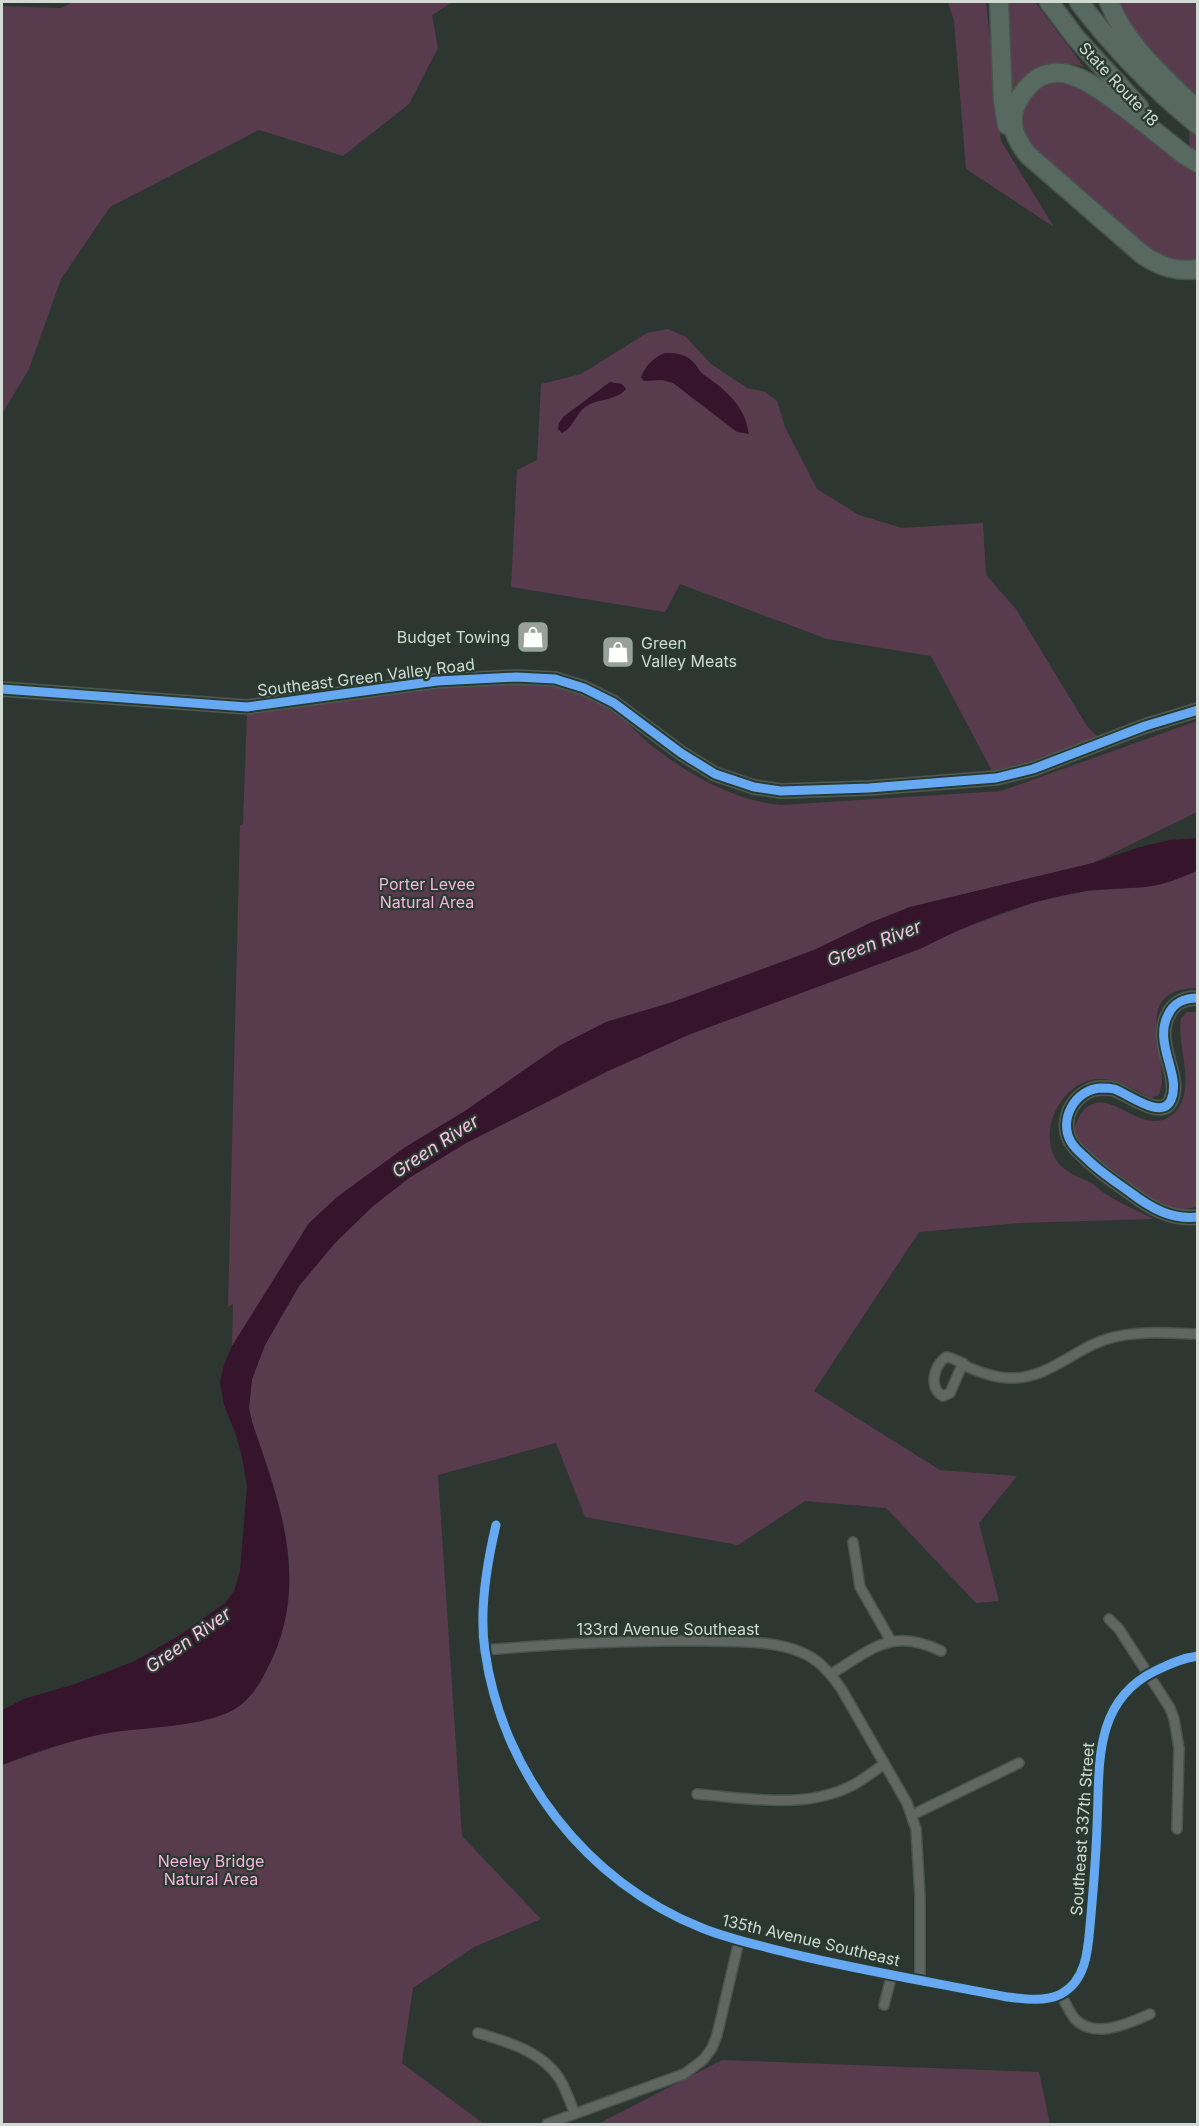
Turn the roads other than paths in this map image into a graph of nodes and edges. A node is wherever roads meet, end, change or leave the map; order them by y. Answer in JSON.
{"nodes":[{"id":1,"x":999,"y":2,"type":"edge"},
{"id":2,"x":1049,"y":2,"type":"edge"},
{"id":3,"x":1079,"y":2,"type":"edge"},
{"id":4,"x":1109,"y":2,"type":"edge"},
{"id":5,"x":1194,"y":115,"type":"edge"},
{"id":6,"x":1190,"y":156,"type":"edge"},
{"id":7,"x":1197,"y":269,"type":"edge"},
{"id":8,"x":1197,"y":281,"type":"edge"},
{"id":9,"x":2,"y":689,"type":"edge"},
{"id":10,"x":1197,"y":710,"type":"edge"},
{"id":11,"x":1197,"y":998,"type":"edge"},
{"id":12,"x":1197,"y":1217,"type":"edge"},
{"id":13,"x":1197,"y":1334,"type":"edge"},
{"id":14,"x":963,"y":1363,"type":"dead end"},
{"id":15,"x":496,"y":1525,"type":"dead end"},
{"id":16,"x":853,"y":1542,"type":"dead end"},
{"id":17,"x":1109,"y":1619,"type":"dead end"},
{"id":18,"x":891,"y":1641,"type":"junction"},
{"id":19,"x":484,"y":1650,"type":"junction"},
{"id":20,"x":941,"y":1651,"type":"dead end"},
{"id":21,"x":1197,"y":1656,"type":"edge"},
{"id":22,"x":831,"y":1674,"type":"junction"},
{"id":23,"x":1148,"y":1674,"type":"junction"},
{"id":24,"x":1019,"y":1762,"type":"dead end"},
{"id":25,"x":884,"y":1764,"type":"junction"},
{"id":26,"x":697,"y":1794,"type":"dead end"},
{"id":27,"x":912,"y":1815,"type":"junction"},
{"id":28,"x":1177,"y":1829,"type":"dead end"},
{"id":29,"x":739,"y":1941,"type":"junction"},
{"id":30,"x":892,"y":1974,"type":"junction"},
{"id":31,"x":920,"y":1980,"type":"junction"},
{"id":32,"x":1061,"y":1994,"type":"junction"},
{"id":33,"x":884,"y":2005,"type":"dead end"},
{"id":34,"x":1150,"y":2014,"type":"dead end"},
{"id":35,"x":478,"y":2033,"type":"dead end"},
{"id":36,"x":575,"y":2114,"type":"junction"},
{"id":37,"x":548,"y":2124,"type":"edge"}],
"edges":[{"from":1,"to":8,"type":"highway"},
{"from":2,"to":6,"type":"highway","name":"State Route 18"},
{"from":3,"to":5,"type":"highway","name":"State Route 18"},
{"from":4,"to":5,"type":"highway"},
{"from":6,"to":7,"type":"highway"},
{"from":9,"to":10,"type":"street","name":"Southeast Green Valley Road"},
{"from":11,"to":12,"type":"street"},
{"from":13,"to":14,"type":"street"},
{"from":15,"to":19,"type":"street","name":"135th Avenue Southeast"},
{"from":16,"to":18,"type":"street"},
{"from":17,"to":23,"type":"street"},
{"from":18,"to":20,"type":"street"},
{"from":18,"to":22,"type":"street"},
{"from":19,"to":22,"type":"street","name":"133rd Avenue Southeast"},
{"from":19,"to":29,"type":"street","name":"135th Avenue Southeast"},
{"from":21,"to":23,"type":"street","name":"Southeast 337th Street"},
{"from":22,"to":25,"type":"street","name":"133rd Avenue Southeast"},
{"from":23,"to":28,"type":"street"},
{"from":23,"to":32,"type":"street","name":"Southeast 337th Street"},
{"from":24,"to":27,"type":"street"},
{"from":25,"to":26,"type":"street"},
{"from":25,"to":27,"type":"street","name":"133rd Avenue Southeast"},
{"from":27,"to":31,"type":"street","name":"133rd Avenue Southeast"},
{"from":29,"to":30,"type":"street","name":"135th Avenue Southeast"},
{"from":29,"to":36,"type":"street"},
{"from":30,"to":31,"type":"street","name":"135th Avenue Southeast"},
{"from":30,"to":33,"type":"street"},
{"from":31,"to":32,"type":"street","name":"135th Avenue Southeast"},
{"from":32,"to":34,"type":"street"},
{"from":35,"to":36,"type":"street"},
{"from":36,"to":37,"type":"street"}]}
